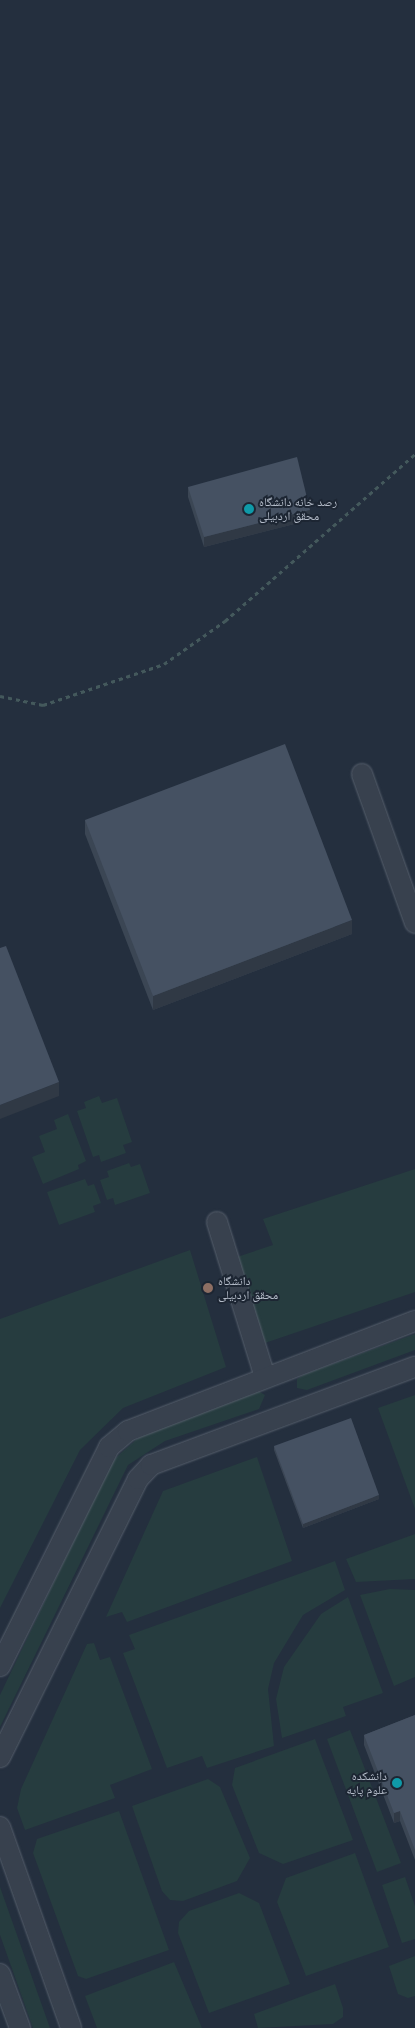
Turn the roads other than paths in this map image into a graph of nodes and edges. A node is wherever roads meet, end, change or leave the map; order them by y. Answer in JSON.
{"nodes":[{"id":1,"x":362,"y":774,"type":"dead end"},
{"id":2,"x":415,"y":923,"type":"edge"},
{"id":3,"x":217,"y":1222,"type":"dead end"},
{"id":4,"x":415,"y":1321,"type":"edge"},
{"id":5,"x":415,"y":1367,"type":"edge"},
{"id":6,"x":265,"y":1377,"type":"junction"},
{"id":7,"x":0,"y":1666,"type":"edge"},
{"id":8,"x":0,"y":1757,"type":"edge"},
{"id":9,"x":0,"y":1827,"type":"edge"},
{"id":10,"x":0,"y":1974,"type":"edge"},
{"id":11,"x":20,"y":2028,"type":"edge"},
{"id":12,"x":71,"y":2028,"type":"edge"}],
"edges":[{"from":1,"to":2,"type":"street"},
{"from":3,"to":6,"type":"street"},
{"from":4,"to":6,"type":"street"},
{"from":5,"to":8,"type":"street"},
{"from":6,"to":7,"type":"street"},
{"from":9,"to":12,"type":"street"},
{"from":10,"to":11,"type":"street"}]}
